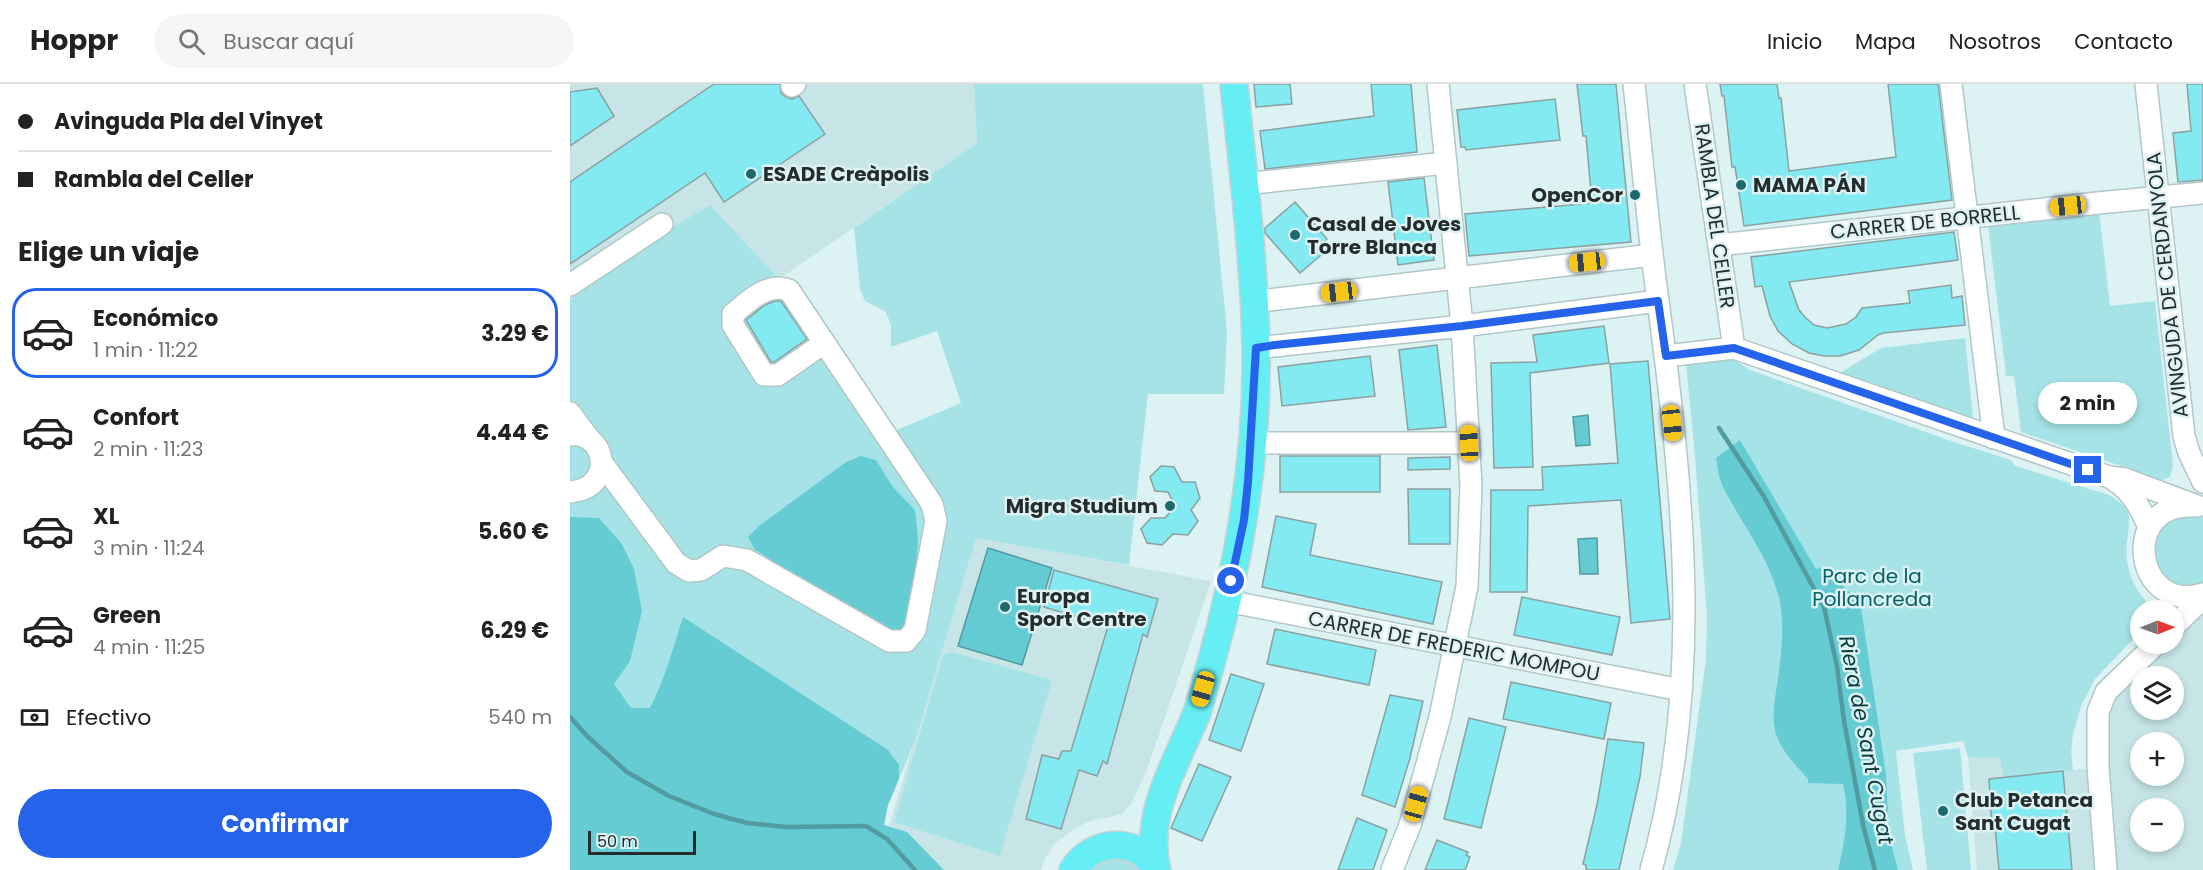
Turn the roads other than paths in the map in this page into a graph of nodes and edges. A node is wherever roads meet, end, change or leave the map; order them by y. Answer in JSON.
{"nodes":[{"id":1,"x":1234,"y":84,"type":"edge"},
{"id":2,"x":1438,"y":84,"type":"edge"},
{"id":3,"x":1634,"y":84,"type":"edge"},
{"id":4,"x":1695,"y":84,"type":"edge"},
{"id":5,"x":1951,"y":84,"type":"edge"},
{"id":6,"x":2145,"y":84,"type":"edge"},
{"id":7,"x":1446,"y":163,"type":"junction"},
{"id":8,"x":1244,"y":184,"type":"junction"},
{"id":9,"x":2203,"y":193,"type":"edge"},
{"id":10,"x":2157,"y":197,"type":"junction"},
{"id":11,"x":1967,"y":218,"type":"junction"},
{"id":12,"x":662,"y":224,"type":"dead end"},
{"id":13,"x":1719,"y":245,"type":"junction"},
{"id":14,"x":1652,"y":255,"type":"junction"},
{"id":15,"x":1456,"y":277,"type":"junction"},
{"id":16,"x":570,"y":285,"type":"edge"},
{"id":17,"x":1254,"y":297,"type":"junction"},
{"id":18,"x":1658,"y":301,"type":"junction"},
{"id":19,"x":1462,"y":326,"type":"junction"},
{"id":20,"x":824,"y":343,"type":"junction"},
{"id":21,"x":1256,"y":348,"type":"junction"},
{"id":22,"x":1734,"y":348,"type":"junction"},
{"id":23,"x":1666,"y":356,"type":"junction"},
{"id":24,"x":570,"y":413,"type":"edge"},
{"id":25,"x":580,"y":437,"type":"edge"},
{"id":26,"x":1994,"y":438,"type":"junction"},
{"id":27,"x":1469,"y":443,"type":"junction"},
{"id":28,"x":1252,"y":444,"type":"junction"},
{"id":29,"x":602,"y":463,"type":"junction"},
{"id":30,"x":2109,"y":477,"type":"junction"},
{"id":31,"x":2203,"y":482,"type":"edge"},
{"id":32,"x":570,"y":492,"type":"edge"},
{"id":33,"x":2200,"y":507,"type":"edge"},
{"id":34,"x":2149,"y":527,"type":"junction"},
{"id":35,"x":2155,"y":582,"type":"junction"},
{"id":36,"x":2203,"y":596,"type":"edge"},
{"id":37,"x":2161,"y":600,"type":"edge"},
{"id":38,"x":1227,"y":601,"type":"junction"},
{"id":39,"x":2184,"y":616,"type":"edge"},
{"id":40,"x":1454,"y":646,"type":"junction"},
{"id":41,"x":2144,"y":654,"type":"edge"},
{"id":42,"x":1681,"y":690,"type":"junction"},
{"id":43,"x":1156,"y":811,"type":"junction"},
{"id":44,"x":1116,"y":845,"type":"junction"},
{"id":45,"x":1073,"y":870,"type":"edge"},
{"id":46,"x":1156,"y":870,"type":"edge"},
{"id":47,"x":1392,"y":870,"type":"edge"},
{"id":48,"x":1651,"y":870,"type":"edge"},
{"id":49,"x":2106,"y":870,"type":"edge"}],
"edges":[{"from":1,"to":8,"type":"main road"},
{"from":2,"to":7,"type":"street"},
{"from":3,"to":14,"type":"street"},
{"from":4,"to":13,"type":"street","name":"RAMBLA DEL CELLER"},
{"from":5,"to":11,"type":"street"},
{"from":6,"to":10,"type":"street","name":"AVINGUDA DE CERDANYOLA"},
{"from":7,"to":8,"type":"street"},
{"from":7,"to":15,"type":"street"},
{"from":8,"to":17,"type":"main road"},
{"from":9,"to":10,"type":"street","name":"CARRER DE BORRELL"},
{"from":10,"to":11,"type":"street","name":"CARRER DE BORRELL"},
{"from":10,"to":31,"type":"street","name":"AVINGUDA DE CERDANYOLA"},
{"from":11,"to":13,"type":"street","name":"CARRER DE BORRELL"},
{"from":11,"to":26,"type":"street"},
{"from":12,"to":16,"type":"street"},
{"from":13,"to":22,"type":"street","name":"RAMBLA DEL CELLER"},
{"from":14,"to":15,"type":"street"},
{"from":14,"to":18,"type":"street"},
{"from":15,"to":17,"type":"street"},
{"from":15,"to":19,"type":"street"},
{"from":17,"to":21,"type":"main road"},
{"from":18,"to":19,"type":"street"},
{"from":18,"to":23,"type":"street"},
{"from":19,"to":21,"type":"street"},
{"from":19,"to":27,"type":"street"},
{"from":20,"to":20,"type":"street"},
{"from":20,"to":29,"type":"street"},
{"from":21,"to":28,"type":"main road"},
{"from":22,"to":23,"type":"street"},
{"from":22,"to":26,"type":"street"},
{"from":23,"to":42,"type":"street"},
{"from":24,"to":25,"type":"street"},
{"from":25,"to":29,"type":"street"},
{"from":26,"to":30,"type":"street"},
{"from":27,"to":28,"type":"street"},
{"from":27,"to":40,"type":"street"},
{"from":28,"to":38,"type":"main road"},
{"from":29,"to":32,"type":"street"},
{"from":30,"to":33,"type":"street"},
{"from":30,"to":34,"type":"street"},
{"from":33,"to":34,"type":"street"},
{"from":34,"to":35,"type":"street"},
{"from":35,"to":36,"type":"street"},
{"from":35,"to":37,"type":"street"},
{"from":36,"to":39,"type":"street"},
{"from":38,"to":40,"type":"street","name":"CARRER DE FREDERIC MOMPOU"},
{"from":38,"to":43,"type":"main road"},
{"from":40,"to":42,"type":"street","name":"CARRER DE FREDERIC MOMPOU"},
{"from":40,"to":47,"type":"street"},
{"from":41,"to":49,"type":"street"},
{"from":42,"to":48,"type":"street"},
{"from":43,"to":44,"type":"main road"},
{"from":43,"to":46,"type":"main road"},
{"from":44,"to":45,"type":"main road"},
{"from":44,"to":46,"type":"main road"}]}
